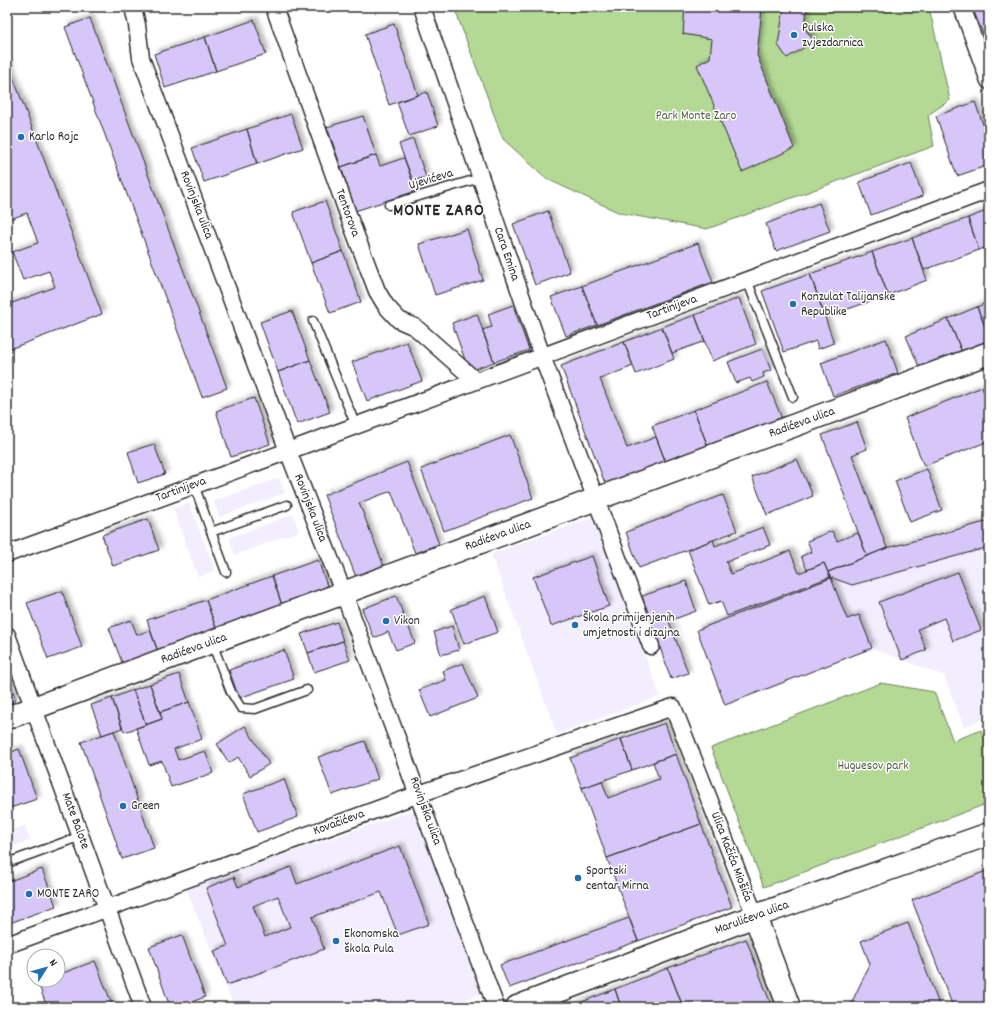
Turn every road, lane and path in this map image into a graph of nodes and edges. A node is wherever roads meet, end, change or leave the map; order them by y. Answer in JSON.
{"nodes":[{"id":1,"x":133,"y":7,"type":"edge"},
{"id":2,"x":274,"y":7,"type":"edge"},
{"id":3,"x":422,"y":7,"type":"edge"},
{"id":4,"x":962,"y":7,"type":"edge"},
{"id":5,"x":989,"y":81,"type":"edge"},
{"id":6,"x":480,"y":178,"type":"junction"},
{"id":7,"x":989,"y":190,"type":"edge"},
{"id":8,"x":389,"y":206,"type":"dead end"},
{"id":9,"x":747,"y":280,"type":"junction"},
{"id":10,"x":313,"y":321,"type":"dead end"},
{"id":11,"x":989,"y":353,"type":"edge"},
{"id":12,"x":542,"y":356,"type":"junction"},
{"id":13,"x":476,"y":381,"type":"junction"},
{"id":14,"x":793,"y":397,"type":"dead end"},
{"id":15,"x":356,"y":426,"type":"junction"},
{"id":16,"x":288,"y":451,"type":"junction"},
{"id":17,"x":194,"y":485,"type":"junction"},
{"id":18,"x":596,"y":500,"type":"junction"},
{"id":19,"x":287,"y":505,"type":"dead end"},
{"id":20,"x":211,"y":532,"type":"junction"},
{"id":21,"x":7,"y":554,"type":"edge"},
{"id":22,"x":226,"y":572,"type":"dead end"},
{"id":23,"x":344,"y":594,"type":"junction"},
{"id":24,"x":7,"y":635,"type":"edge"},
{"id":25,"x":212,"y":643,"type":"junction"},
{"id":26,"x":651,"y":646,"type":"dead end"},
{"id":27,"x":307,"y":690,"type":"dead end"},
{"id":28,"x":673,"y":706,"type":"joint"},
{"id":29,"x":34,"y":708,"type":"junction"},
{"id":30,"x":7,"y":718,"type":"edge"},
{"id":31,"x":419,"y":794,"type":"junction"},
{"id":32,"x":989,"y":834,"type":"edge"},
{"id":33,"x":81,"y":836,"type":"junction"},
{"id":34,"x":7,"y":863,"type":"edge"},
{"id":35,"x":107,"y":908,"type":"junction"},
{"id":36,"x":754,"y":916,"type":"junction"},
{"id":37,"x":7,"y":945,"type":"edge"},
{"id":38,"x":143,"y":1007,"type":"edge"},
{"id":39,"x":496,"y":1007,"type":"edge"},
{"id":40,"x":517,"y":1007,"type":"edge"},
{"id":41,"x":789,"y":1007,"type":"edge"}],
"edges":[{"from":1,"to":16,"type":"street","name":"Rovinjska ulica"},
{"from":2,"to":13,"type":"street","name":"Tentorova"},
{"from":3,"to":6,"type":"street","name":"Cara Emina"},
{"from":4,"to":5,"type":"street"},
{"from":6,"to":8,"type":"lane","name":"Ujevićeva"},
{"from":6,"to":12,"type":"street","name":"Cara Emina"},
{"from":7,"to":9,"type":"street","name":"Tartinijeva"},
{"from":9,"to":12,"type":"street","name":"Tartinijeva"},
{"from":9,"to":14,"type":"lane"},
{"from":10,"to":15,"type":"lane"},
{"from":11,"to":18,"type":"main road","name":"Radićeva ulica"},
{"from":12,"to":13,"type":"street","name":"Tartinijeva"},
{"from":12,"to":18,"type":"street","name":"Cara Emina"},
{"from":13,"to":15,"type":"street","name":"Tartinijeva"},
{"from":15,"to":16,"type":"street","name":"Tartinijeva"},
{"from":16,"to":17,"type":"street","name":"Tartinijeva"},
{"from":16,"to":23,"type":"street","name":"Rovinjska ulica"},
{"from":17,"to":20,"type":"lane"},
{"from":17,"to":21,"type":"street","name":"Tartinijeva"},
{"from":18,"to":23,"type":"main road","name":"Radićeva ulica"},
{"from":18,"to":26,"type":"street"},
{"from":19,"to":20,"type":"lane"},
{"from":20,"to":22,"type":"lane"},
{"from":23,"to":25,"type":"main road","name":"Radićeva ulica"},
{"from":23,"to":31,"type":"street","name":"Rovinjska ulica"},
{"from":24,"to":29,"type":"street","name":"Mate Balote"},
{"from":25,"to":27,"type":"lane"},
{"from":25,"to":29,"type":"main road","name":"Radićeva ulica"},
{"from":28,"to":31,"type":"street","name":"Kovačićeva"},
{"from":28,"to":36,"type":"street","name":"Ulica Kačića Miošića"},
{"from":29,"to":30,"type":"main road","name":"Radićeva ulica"},
{"from":29,"to":33,"type":"street","name":"Mate Balote"},
{"from":31,"to":35,"type":"street","name":"Kovačićeva"},
{"from":31,"to":39,"type":"street","name":"Rovinjska ulica"},
{"from":32,"to":36,"type":"main road","name":"Marulićeva ulica"},
{"from":33,"to":34,"type":"lane"},
{"from":33,"to":35,"type":"street","name":"Mate Balote"},
{"from":35,"to":37,"type":"street","name":"Kovačićeva"},
{"from":35,"to":38,"type":"street","name":"Mate Balote"},
{"from":36,"to":40,"type":"main road","name":"Marulićeva ulica"},
{"from":36,"to":41,"type":"main road","name":"Ulica Kačića Miošića"}]}
